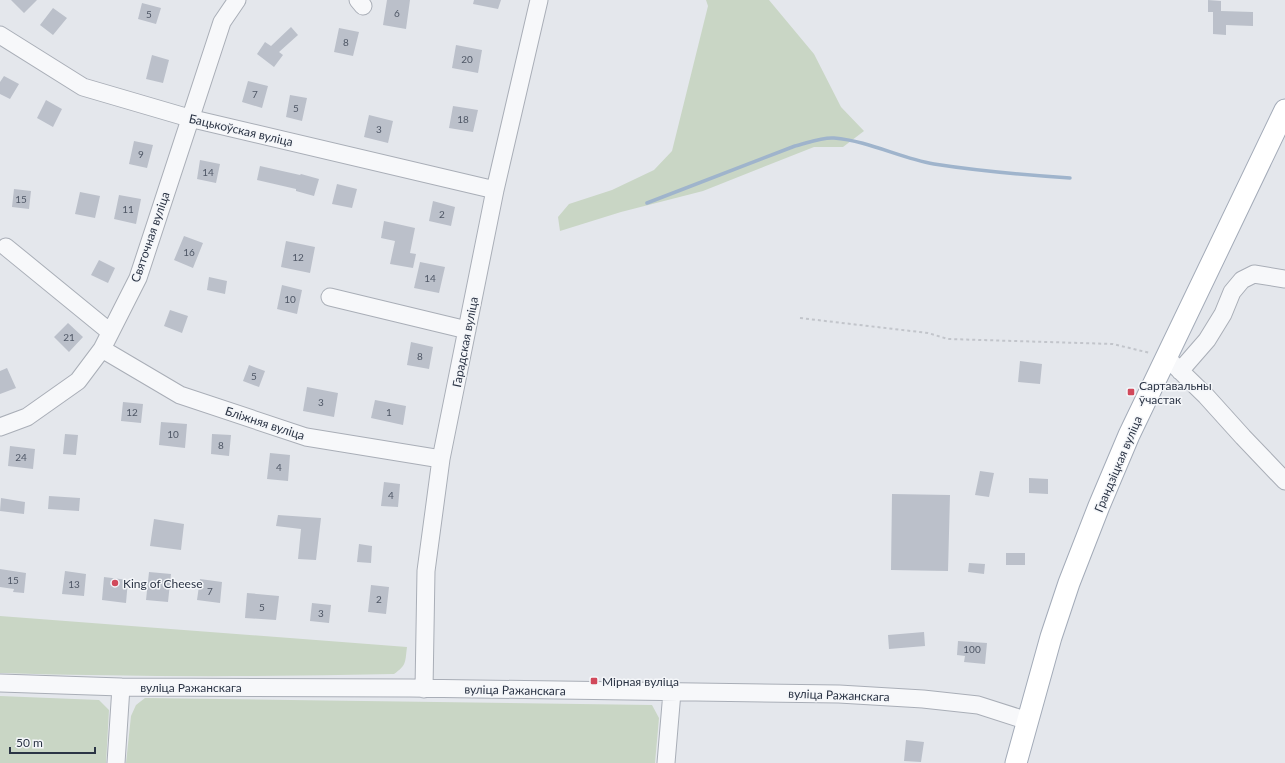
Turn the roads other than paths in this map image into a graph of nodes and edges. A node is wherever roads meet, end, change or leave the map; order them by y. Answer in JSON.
{"nodes":[{"id":1,"x":237,"y":0,"type":"edge"},
{"id":2,"x":539,"y":0,"type":"edge"},
{"id":3,"x":0,"y":35,"type":"edge"},
{"id":4,"x":1284,"y":114,"type":"edge"},
{"id":5,"x":190,"y":118,"type":"junction"},
{"id":6,"x":495,"y":190,"type":"junction"},
{"id":7,"x":6,"y":247,"type":"dead end"},
{"id":8,"x":1285,"y":279,"type":"edge"},
{"id":9,"x":330,"y":297,"type":"dead end"},
{"id":10,"x":467,"y":330,"type":"junction"},
{"id":11,"x":110,"y":332,"type":"junction"},
{"id":12,"x":102,"y":349,"type":"junction"},
{"id":13,"x":1173,"y":365,"type":"junction"},
{"id":14,"x":0,"y":427,"type":"edge"},
{"id":15,"x":441,"y":459,"type":"junction"},
{"id":16,"x":1285,"y":481,"type":"edge"},
{"id":17,"x":0,"y":684,"type":"edge"},
{"id":18,"x":121,"y":687,"type":"junction"},
{"id":19,"x":424,"y":689,"type":"junction"},
{"id":20,"x":672,"y":692,"type":"junction"},
{"id":21,"x":1028,"y":721,"type":"junction"},
{"id":22,"x":116,"y":763,"type":"edge"},
{"id":23,"x":666,"y":763,"type":"edge"},
{"id":24,"x":1016,"y":763,"type":"edge"}],
"edges":[{"from":1,"to":5,"type":"street","name":"Святочная вуліца"},
{"from":2,"to":6,"type":"street","name":"Гарадская вуліца"},
{"from":3,"to":5,"type":"street","name":"Бацькоўская вуліца"},
{"from":4,"to":13,"type":"main road","name":"Грандзіцкая вуліца"},
{"from":5,"to":6,"type":"street","name":"Бацькоўская вуліца"},
{"from":5,"to":11,"type":"street","name":"Святочная вуліца"},
{"from":6,"to":10,"type":"street","name":"Гарадская вуліца"},
{"from":7,"to":11,"type":"street"},
{"from":8,"to":13,"type":"street"},
{"from":9,"to":10,"type":"street"},
{"from":10,"to":15,"type":"street","name":"Гарадская вуліца"},
{"from":11,"to":12,"type":"street","name":"Святочная вуліца"},
{"from":12,"to":14,"type":"street","name":"Святочная вуліца"},
{"from":12,"to":15,"type":"street","name":"Бліжняя вуліца"},
{"from":13,"to":16,"type":"street"},
{"from":13,"to":21,"type":"main road","name":"Грандзіцкая вуліца"},
{"from":15,"to":19,"type":"street","name":"Гарадская вуліца"},
{"from":17,"to":18,"type":"street","name":"вуліца Ражанскага"},
{"from":18,"to":19,"type":"street","name":"вуліца Ражанскага"},
{"from":18,"to":22,"type":"street"},
{"from":19,"to":20,"type":"street","name":"вуліца Ражанскага"},
{"from":20,"to":21,"type":"street","name":"вуліца Ражанскага"},
{"from":20,"to":23,"type":"street"},
{"from":21,"to":24,"type":"main road","name":"Грандзіцкая вуліца"}]}
